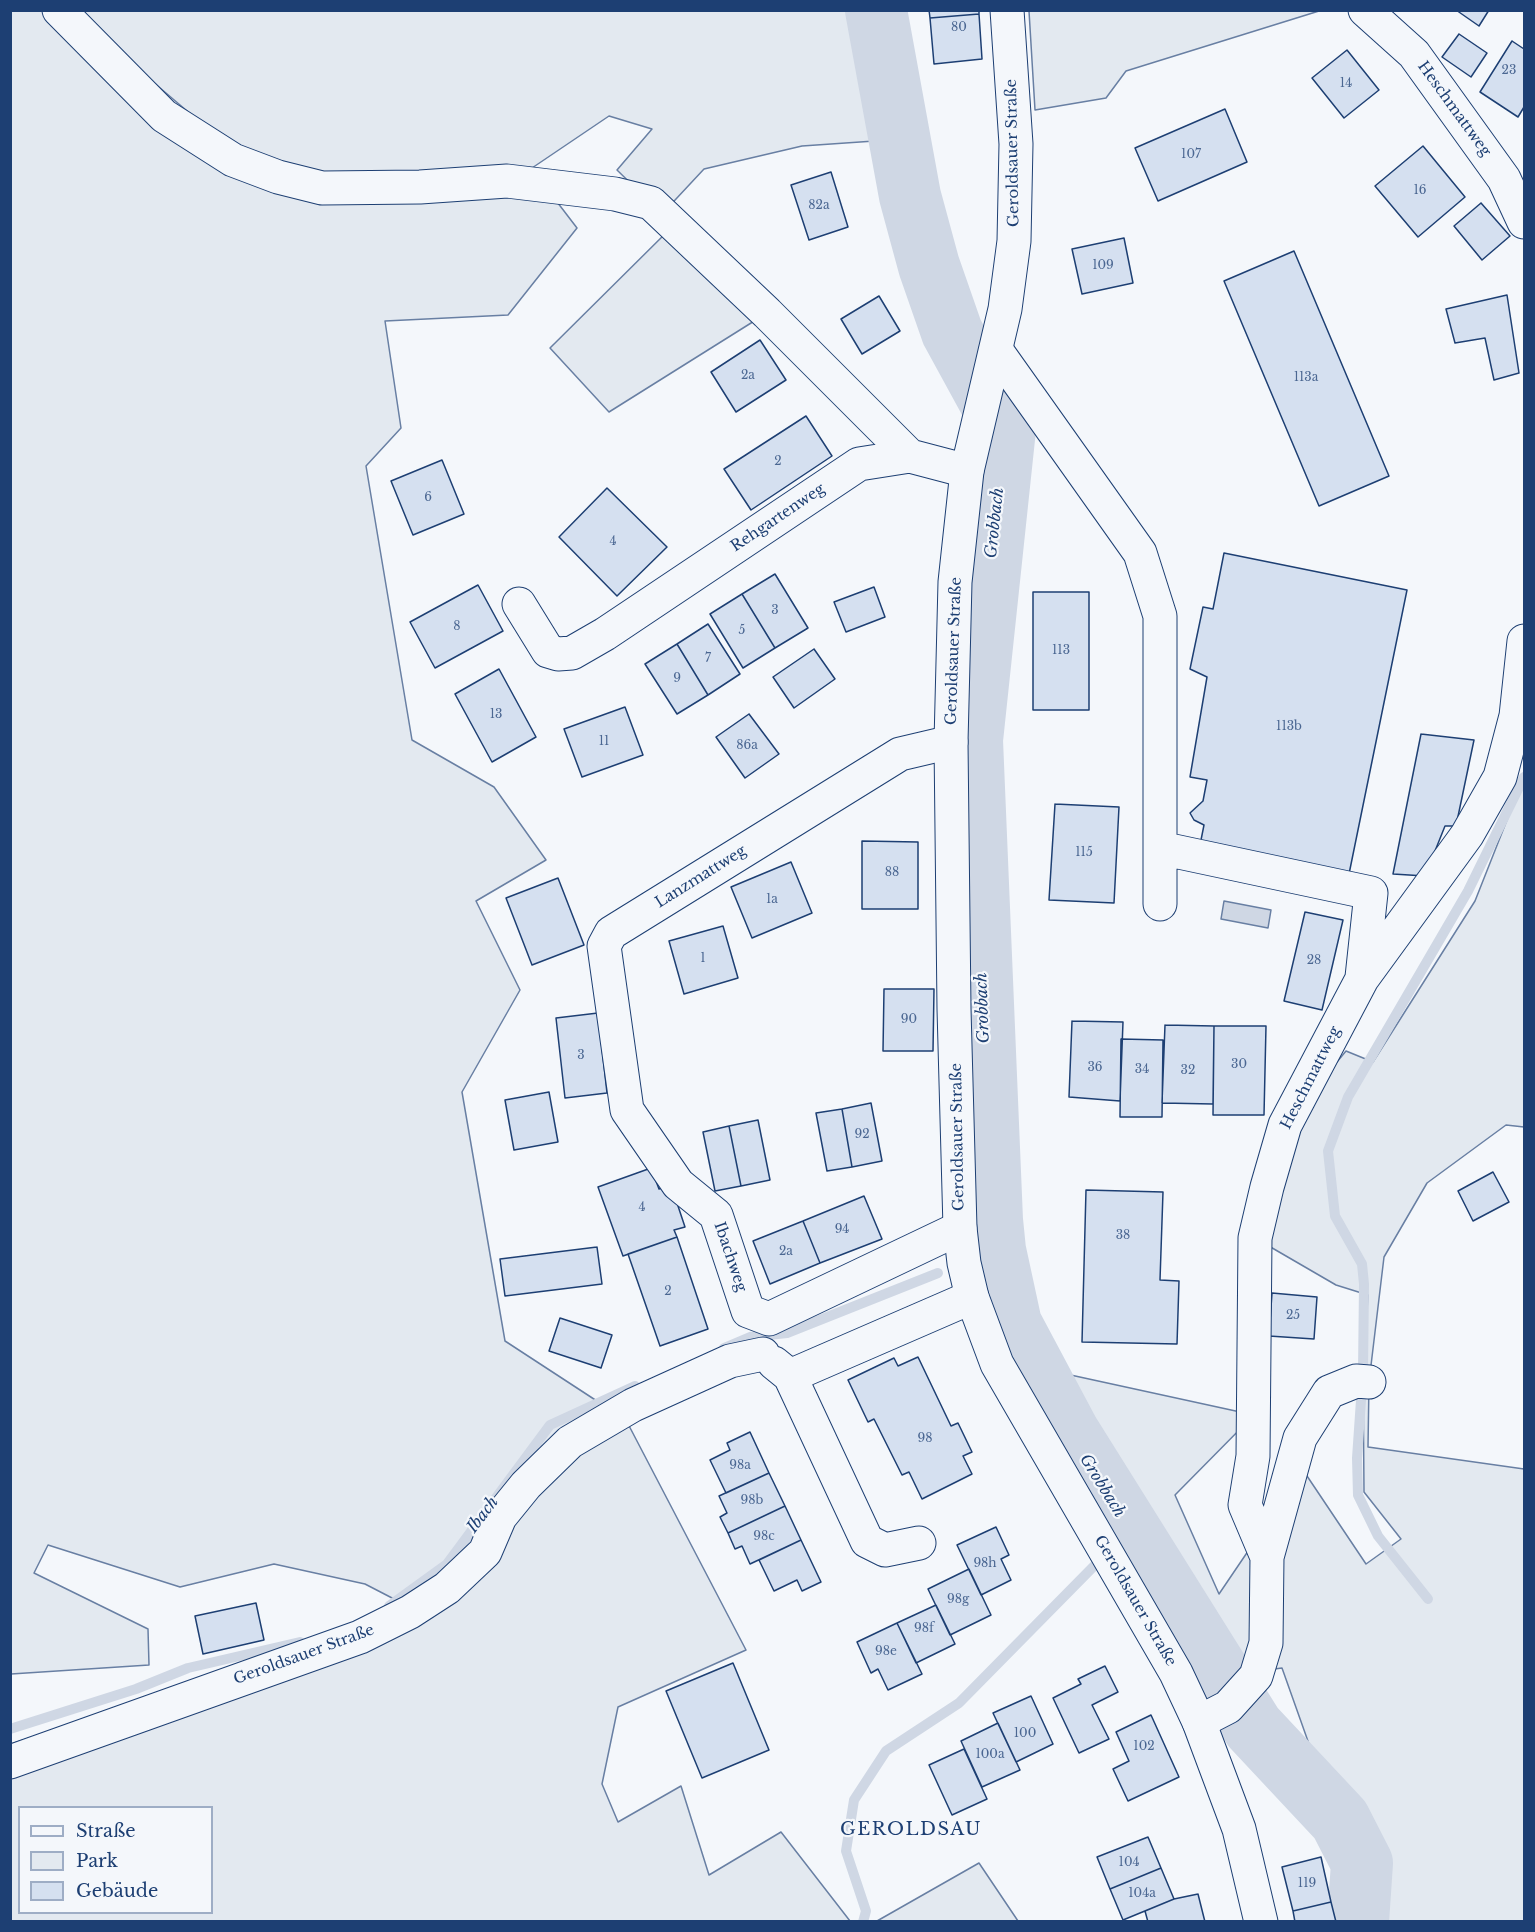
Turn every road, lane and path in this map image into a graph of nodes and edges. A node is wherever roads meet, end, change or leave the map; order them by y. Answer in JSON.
{"nodes":[{"id":1,"x":59,"y":10,"type":"edge"},
{"id":2,"x":1007,"y":10,"type":"edge"},
{"id":3,"x":1365,"y":10,"type":"edge"},
{"id":4,"x":1524,"y":222,"type":"edge"},
{"id":5,"x":996,"y":350,"type":"junction"},
{"id":6,"x":910,"y":456,"type":"junction"},
{"id":7,"x":970,"y":460,"type":"junction"},
{"id":8,"x":519,"y":604,"type":"dead end"},
{"id":9,"x":1524,"y":641,"type":"edge"},
{"id":10,"x":951,"y":742,"type":"junction"},
{"id":11,"x":1160,"y":848,"type":"junction"},
{"id":12,"x":1160,"y":904,"type":"dead end"},
{"id":13,"x":1362,"y":979,"type":"junction"},
{"id":14,"x":627,"y":1110,"type":"joint"},
{"id":15,"x":960,"y":1228,"type":"junction"},
{"id":16,"x":972,"y":1297,"type":"junction"},
{"id":17,"x":765,"y":1336,"type":"junction"},
{"id":18,"x":790,"y":1376,"type":"junction"},
{"id":19,"x":1363,"y":1381,"type":"dead end"},
{"id":20,"x":919,"y":1543,"type":"dead end"},
{"id":21,"x":1267,"y":1557,"type":"junction"},
{"id":22,"x":1199,"y":1722,"type":"junction"},
{"id":23,"x":10,"y":1762,"type":"edge"},
{"id":24,"x":1261,"y":1922,"type":"edge"}],
"edges":[{"from":1,"to":6,"type":"street"},
{"from":2,"to":5,"type":"street","name":"Geroldsauer Straße"},
{"from":3,"to":4,"type":"street","name":"Heschmattweg"},
{"from":5,"to":7,"type":"street","name":"Geroldsauer Straße"},
{"from":5,"to":11,"type":"street"},
{"from":6,"to":7,"type":"street","name":"Rehgartenweg"},
{"from":6,"to":8,"type":"street","name":"Rehgartenweg"},
{"from":7,"to":10,"type":"street","name":"Geroldsauer Straße"},
{"from":9,"to":13,"type":"street","name":"Heschmattweg"},
{"from":10,"to":14,"type":"street","name":"Lanzmattweg"},
{"from":10,"to":15,"type":"street","name":"Geroldsauer Straße"},
{"from":11,"to":12,"type":"street"},
{"from":11,"to":13,"type":"street"},
{"from":13,"to":21,"type":"street","name":"Heschmattweg"},
{"from":14,"to":17,"type":"street","name":"Ibachweg"},
{"from":15,"to":16,"type":"street","name":"Geroldsauer Straße"},
{"from":15,"to":17,"type":"street"},
{"from":16,"to":18,"type":"street"},
{"from":16,"to":22,"type":"street","name":"Geroldsauer Straße"},
{"from":17,"to":18,"type":"street"},
{"from":17,"to":23,"type":"street","name":"Geroldsauer Straße"},
{"from":18,"to":20,"type":"street"},
{"from":19,"to":21,"type":"street","name":"Heschmattweg"},
{"from":21,"to":22,"type":"street","name":"Heschmattweg"},
{"from":22,"to":24,"type":"street","name":"Geroldsauer Straße"}]}
